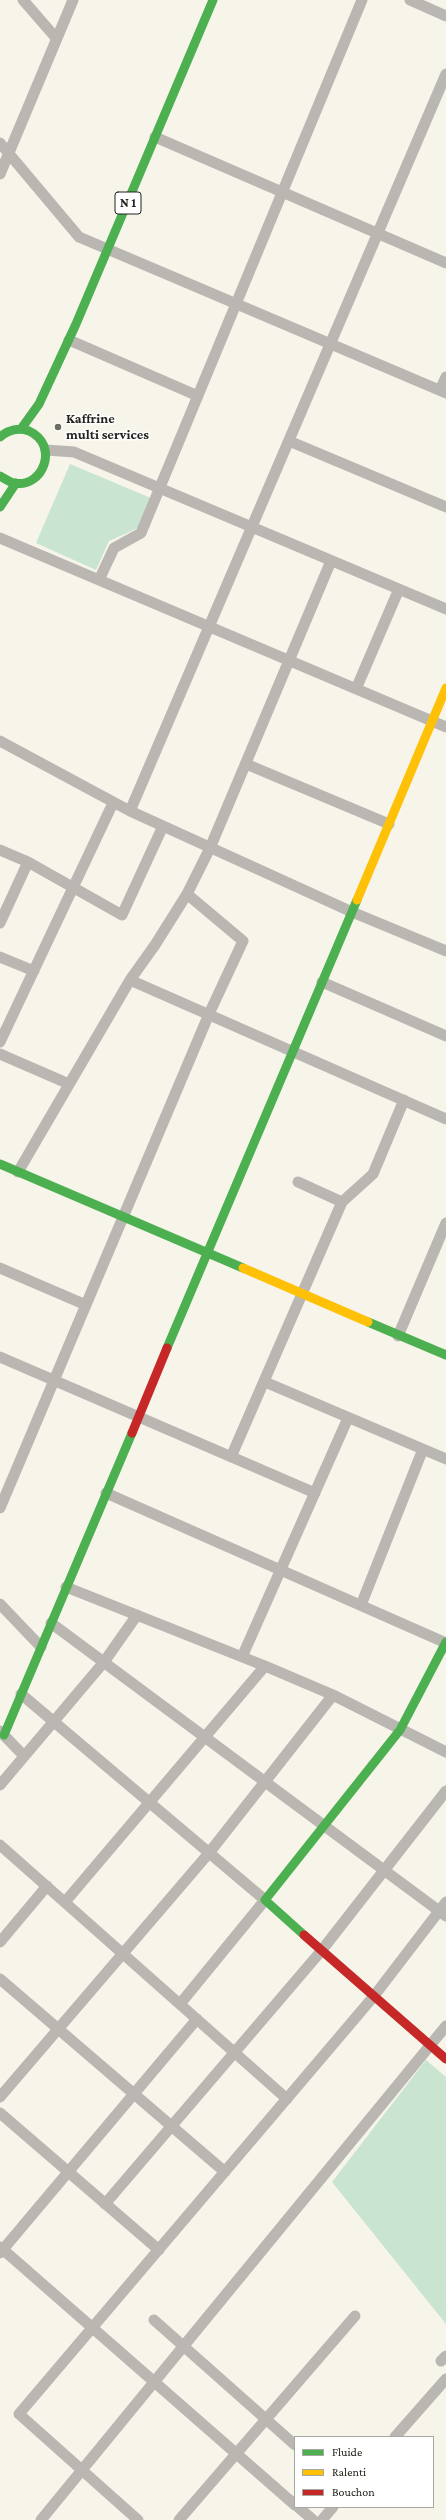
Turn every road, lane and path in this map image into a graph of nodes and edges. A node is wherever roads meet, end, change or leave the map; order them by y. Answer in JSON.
{"nodes":[{"id":1,"x":23,"y":0,"type":"edge"},
{"id":2,"x":72,"y":0,"type":"edge"},
{"id":3,"x":213,"y":0,"type":"edge"},
{"id":4,"x":362,"y":0,"type":"edge"},
{"id":5,"x":410,"y":0,"type":"edge"},
{"id":6,"x":446,"y":16,"type":"edge"},
{"id":7,"x":56,"y":38,"type":"junction"},
{"id":8,"x":446,"y":74,"type":"edge"},
{"id":9,"x":155,"y":137,"type":"junction"},
{"id":10,"x":0,"y":143,"type":"edge"},
{"id":11,"x":9,"y":153,"type":"junction"},
{"id":12,"x":0,"y":174,"type":"edge"},
{"id":13,"x":282,"y":192,"type":"junction"},
{"id":14,"x":378,"y":234,"type":"junction"},
{"id":15,"x":108,"y":249,"type":"junction"},
{"id":16,"x":446,"y":264,"type":"edge"},
{"id":17,"x":236,"y":303,"type":"junction"},
{"id":18,"x":69,"y":340,"type":"junction"},
{"id":19,"x":330,"y":344,"type":"junction"},
{"id":20,"x":446,"y":377,"type":"edge"},
{"id":21,"x":443,"y":392,"type":"edge"},
{"id":22,"x":198,"y":396,"type":"junction"},
{"id":23,"x":39,"y":404,"type":"junction"},
{"id":24,"x":38,"y":428,"type":"junction"},
{"id":25,"x":21,"y":429,"type":"junction"},
{"id":26,"x":0,"y":437,"type":"edge"},
{"id":27,"x":289,"y":441,"type":"junction"},
{"id":28,"x":46,"y":450,"type":"junction"},
{"id":29,"x":0,"y":476,"type":"edge"},
{"id":30,"x":16,"y":483,"type":"junction"},
{"id":31,"x":160,"y":488,"type":"junction"},
{"id":32,"x":0,"y":506,"type":"edge"},
{"id":33,"x":446,"y":507,"type":"edge"},
{"id":34,"x":252,"y":527,"type":"junction"},
{"id":35,"x":0,"y":538,"type":"edge"},
{"id":36,"x":330,"y":560,"type":"junction"},
{"id":37,"x":99,"y":580,"type":"junction"},
{"id":38,"x":399,"y":589,"type":"junction"},
{"id":39,"x":446,"y":609,"type":"edge"},
{"id":40,"x":209,"y":627,"type":"junction"},
{"id":41,"x":289,"y":660,"type":"junction"},
{"id":42,"x":446,"y":688,"type":"edge"},
{"id":43,"x":356,"y":689,"type":"junction"},
{"id":44,"x":432,"y":721,"type":"junction"},
{"id":45,"x":446,"y":727,"type":"edge"},
{"id":46,"x":0,"y":741,"type":"edge"},
{"id":47,"x":246,"y":764,"type":"junction"},
{"id":48,"x":113,"y":803,"type":"junction"},
{"id":49,"x":130,"y":811,"type":"junction"},
{"id":50,"x":388,"y":824,"type":"junction"},
{"id":51,"x":163,"y":826,"type":"junction"},
{"id":52,"x":210,"y":848,"type":"junction"},
{"id":53,"x":0,"y":850,"type":"edge"},
{"id":54,"x":28,"y":862,"type":"junction"},
{"id":55,"x":73,"y":888,"type":"junction"},
{"id":56,"x":187,"y":894,"type":"junction"},
{"id":57,"x":352,"y":912,"type":"junction"},
{"id":58,"x":0,"y":923,"type":"edge"},
{"id":59,"x":446,"y":951,"type":"edge"},
{"id":60,"x":0,"y":957,"type":"edge"},
{"id":61,"x":34,"y":971,"type":"junction"},
{"id":62,"x":130,"y":980,"type":"junction"},
{"id":63,"x":322,"y":982,"type":"junction"},
{"id":64,"x":209,"y":1014,"type":"junction"},
{"id":65,"x":446,"y":1036,"type":"edge"},
{"id":66,"x":0,"y":1042,"type":"edge"},
{"id":67,"x":293,"y":1051,"type":"junction"},
{"id":68,"x":0,"y":1054,"type":"edge"},
{"id":69,"x":69,"y":1084,"type":"junction"},
{"id":70,"x":404,"y":1100,"type":"junction"},
{"id":71,"x":446,"y":1118,"type":"edge"},
{"id":72,"x":0,"y":1164,"type":"edge"},
{"id":73,"x":18,"y":1172,"type":"junction"},
{"id":74,"x":298,"y":1182,"type":"dead end"},
{"id":75,"x":342,"y":1202,"type":"junction"},
{"id":76,"x":123,"y":1217,"type":"junction"},
{"id":77,"x":446,"y":1223,"type":"edge"},
{"id":78,"x":442,"y":1243,"type":"edge"},
{"id":79,"x":207,"y":1253,"type":"junction"},
{"id":80,"x":0,"y":1268,"type":"edge"},
{"id":81,"x":303,"y":1295,"type":"junction"},
{"id":82,"x":86,"y":1306,"type":"junction"},
{"id":83,"x":398,"y":1336,"type":"junction"},
{"id":84,"x":446,"y":1355,"type":"edge"},
{"id":85,"x":0,"y":1357,"type":"edge"},
{"id":86,"x":54,"y":1381,"type":"junction"},
{"id":87,"x":265,"y":1382,"type":"junction"},
{"id":88,"x":138,"y":1417,"type":"junction"},
{"id":89,"x":348,"y":1418,"type":"junction"},
{"id":90,"x":423,"y":1449,"type":"junction"},
{"id":91,"x":232,"y":1457,"type":"junction"},
{"id":92,"x":446,"y":1459,"type":"edge"},
{"id":93,"x":106,"y":1493,"type":"junction"},
{"id":94,"x":315,"y":1493,"type":"junction"},
{"id":95,"x":0,"y":1508,"type":"edge"},
{"id":96,"x":281,"y":1570,"type":"junction"},
{"id":97,"x":66,"y":1587,"type":"junction"},
{"id":98,"x":0,"y":1604,"type":"edge"},
{"id":99,"x":361,"y":1605,"type":"junction"},
{"id":100,"x":137,"y":1615,"type":"junction"},
{"id":101,"x":51,"y":1623,"type":"junction"},
{"id":102,"x":446,"y":1642,"type":"edge"},
{"id":103,"x":41,"y":1647,"type":"junction"},
{"id":104,"x":242,"y":1657,"type":"junction"},
{"id":105,"x":104,"y":1662,"type":"junction"},
{"id":106,"x":265,"y":1666,"type":"junction"},
{"id":107,"x":21,"y":1694,"type":"junction"},
{"id":108,"x":333,"y":1695,"type":"junction"},
{"id":109,"x":53,"y":1722,"type":"junction"},
{"id":110,"x":400,"y":1730,"type":"junction"},
{"id":111,"x":2,"y":1733,"type":"edge"},
{"id":112,"x":204,"y":1737,"type":"junction"},
{"id":113,"x":446,"y":1752,"type":"edge"},
{"id":114,"x":24,"y":1756,"type":"junction"},
{"id":115,"x":265,"y":1781,"type":"junction"},
{"id":116,"x":0,"y":1784,"type":"edge"},
{"id":117,"x":446,"y":1791,"type":"edge"},
{"id":118,"x":149,"y":1802,"type":"junction"},
{"id":119,"x":324,"y":1825,"type":"junction"},
{"id":120,"x":0,"y":1845,"type":"edge"},
{"id":121,"x":208,"y":1853,"type":"junction"},
{"id":122,"x":384,"y":1870,"type":"junction"},
{"id":123,"x":47,"y":1886,"type":"junction"},
{"id":124,"x":264,"y":1900,"type":"junction"},
{"id":125,"x":65,"y":1902,"type":"junction"},
{"id":126,"x":444,"y":1910,"type":"edge"},
{"id":127,"x":0,"y":1942,"type":"edge"},
{"id":128,"x":322,"y":1950,"type":"junction"},
{"id":129,"x":123,"y":1953,"type":"junction"},
{"id":130,"x":0,"y":1979,"type":"edge"},
{"id":131,"x":374,"y":1996,"type":"junction"},
{"id":132,"x":180,"y":2004,"type":"junction"},
{"id":133,"x":197,"y":2019,"type":"junction"},
{"id":134,"x":446,"y":2026,"type":"edge"},
{"id":135,"x":58,"y":2029,"type":"junction"},
{"id":136,"x":431,"y":2046,"type":"junction"},
{"id":137,"x":234,"y":2052,"type":"junction"},
{"id":138,"x":446,"y":2059,"type":"edge"},
{"id":139,"x":134,"y":2094,"type":"junction"},
{"id":140,"x":0,"y":2097,"type":"edge"},
{"id":141,"x":287,"y":2099,"type":"junction"},
{"id":142,"x":0,"y":2113,"type":"edge"},
{"id":143,"x":171,"y":2126,"type":"junction"},
{"id":144,"x":68,"y":2172,"type":"junction"},
{"id":145,"x":225,"y":2172,"type":"junction"},
{"id":146,"x":105,"y":2204,"type":"junction"},
{"id":147,"x":1,"y":2250,"type":"edge"},
{"id":148,"x":159,"y":2250,"type":"junction"},
{"id":149,"x":356,"y":2316,"type":"dead end"},
{"id":150,"x":154,"y":2320,"type":"dead end"},
{"id":151,"x":92,"y":2328,"type":"junction"},
{"id":152,"x":184,"y":2346,"type":"junction"},
{"id":153,"x":446,"y":2379,"type":"edge"},
{"id":154,"x":155,"y":2382,"type":"junction"},
{"id":155,"x":266,"y":2419,"type":"junction"},
{"id":156,"x":396,"y":2436,"type":"edge"},
{"id":157,"x":294,"y":2444,"type":"edge"},
{"id":158,"x":236,"y":2453,"type":"junction"},
{"id":159,"x":82,"y":2470,"type":"junction"},
{"id":160,"x":294,"y":2503,"type":"edge"},
{"id":161,"x":299,"y":2508,"type":"edge"},
{"id":162,"x":332,"y":2508,"type":"edge"},
{"id":163,"x":41,"y":2520,"type":"edge"},
{"id":164,"x":138,"y":2520,"type":"edge"},
{"id":165,"x":179,"y":2520,"type":"edge"},
{"id":166,"x":313,"y":2520,"type":"edge"},
{"id":167,"x":322,"y":2520,"type":"edge"}],
"edges":[{"from":1,"to":7,"type":"street"},
{"from":2,"to":7,"type":"street"},
{"from":3,"to":9,"type":"main road","number":"N 1"},
{"from":4,"to":13,"type":"street"},
{"from":5,"to":6,"type":"street"},
{"from":7,"to":11,"type":"street"},
{"from":8,"to":14,"type":"street"},
{"from":9,"to":13,"type":"street"},
{"from":9,"to":15,"type":"main road","number":"N 1"},
{"from":10,"to":11,"type":"street"},
{"from":11,"to":12,"type":"street"},
{"from":11,"to":15,"type":"street"},
{"from":13,"to":14,"type":"street"},
{"from":13,"to":17,"type":"street"},
{"from":14,"to":16,"type":"street"},
{"from":14,"to":19,"type":"street"},
{"from":15,"to":17,"type":"street"},
{"from":15,"to":18,"type":"main road","number":"N 1"},
{"from":17,"to":19,"type":"street"},
{"from":17,"to":22,"type":"street"},
{"from":18,"to":22,"type":"street"},
{"from":18,"to":23,"type":"main road","number":"N 1"},
{"from":19,"to":21,"type":"street"},
{"from":19,"to":27,"type":"street"},
{"from":20,"to":21,"type":"street"},
{"from":22,"to":31,"type":"street"},
{"from":23,"to":24,"type":"main road","number":"N 1"},
{"from":23,"to":25,"type":"main road","number":"N 1"},
{"from":24,"to":25,"type":"main road"},
{"from":24,"to":28,"type":"main road"},
{"from":25,"to":26,"type":"main road"},
{"from":27,"to":33,"type":"street"},
{"from":27,"to":34,"type":"street"},
{"from":28,"to":30,"type":"main road"},
{"from":28,"to":31,"type":"street"},
{"from":29,"to":30,"type":"main road"},
{"from":30,"to":32,"type":"main road"},
{"from":31,"to":34,"type":"street"},
{"from":31,"to":37,"type":"street"},
{"from":34,"to":36,"type":"street"},
{"from":34,"to":40,"type":"street"},
{"from":35,"to":37,"type":"street"},
{"from":36,"to":38,"type":"street"},
{"from":36,"to":41,"type":"street"},
{"from":37,"to":40,"type":"street"},
{"from":38,"to":39,"type":"street"},
{"from":38,"to":43,"type":"street"},
{"from":40,"to":41,"type":"street"},
{"from":40,"to":49,"type":"street"},
{"from":41,"to":43,"type":"street"},
{"from":41,"to":47,"type":"street"},
{"from":42,"to":44,"type":"main road"},
{"from":43,"to":44,"type":"street"},
{"from":44,"to":45,"type":"street"},
{"from":44,"to":50,"type":"main road"},
{"from":46,"to":48,"type":"street"},
{"from":47,"to":50,"type":"street"},
{"from":47,"to":52,"type":"street"},
{"from":48,"to":49,"type":"street"},
{"from":48,"to":55,"type":"street"},
{"from":49,"to":51,"type":"street"},
{"from":50,"to":57,"type":"main road"},
{"from":51,"to":52,"type":"street"},
{"from":51,"to":55,"type":"street"},
{"from":52,"to":56,"type":"street"},
{"from":52,"to":57,"type":"street"},
{"from":53,"to":54,"type":"street"},
{"from":54,"to":55,"type":"street"},
{"from":54,"to":58,"type":"street"},
{"from":55,"to":61,"type":"street"},
{"from":56,"to":62,"type":"street"},
{"from":56,"to":64,"type":"street"},
{"from":57,"to":59,"type":"street"},
{"from":57,"to":63,"type":"main road"},
{"from":60,"to":61,"type":"street"},
{"from":61,"to":66,"type":"street"},
{"from":62,"to":64,"type":"street"},
{"from":62,"to":69,"type":"street"},
{"from":63,"to":65,"type":"street"},
{"from":63,"to":67,"type":"main road"},
{"from":64,"to":67,"type":"street"},
{"from":64,"to":76,"type":"street"},
{"from":67,"to":70,"type":"street"},
{"from":67,"to":79,"type":"main road"},
{"from":68,"to":69,"type":"street"},
{"from":69,"to":73,"type":"street"},
{"from":70,"to":71,"type":"street"},
{"from":70,"to":75,"type":"street"},
{"from":72,"to":73,"type":"main road"},
{"from":73,"to":76,"type":"main road"},
{"from":74,"to":75,"type":"street"},
{"from":75,"to":81,"type":"street"},
{"from":76,"to":79,"type":"main road"},
{"from":76,"to":82,"type":"street"},
{"from":77,"to":78,"type":"street"},
{"from":78,"to":83,"type":"street"},
{"from":79,"to":81,"type":"main road"},
{"from":79,"to":88,"type":"main road"},
{"from":80,"to":82,"type":"street"},
{"from":81,"to":83,"type":"main road"},
{"from":81,"to":87,"type":"street"},
{"from":82,"to":86,"type":"street"},
{"from":83,"to":84,"type":"main road"},
{"from":85,"to":86,"type":"street"},
{"from":86,"to":88,"type":"street"},
{"from":86,"to":95,"type":"street"},
{"from":87,"to":89,"type":"street"},
{"from":87,"to":91,"type":"street"},
{"from":88,"to":91,"type":"street"},
{"from":88,"to":93,"type":"main road"},
{"from":89,"to":90,"type":"street"},
{"from":89,"to":94,"type":"street"},
{"from":90,"to":92,"type":"street"},
{"from":90,"to":99,"type":"street"},
{"from":91,"to":94,"type":"street"},
{"from":93,"to":96,"type":"street"},
{"from":93,"to":97,"type":"main road"},
{"from":94,"to":96,"type":"street"},
{"from":96,"to":99,"type":"street"},
{"from":96,"to":104,"type":"street"},
{"from":97,"to":100,"type":"street"},
{"from":97,"to":101,"type":"main road"},
{"from":98,"to":103,"type":"street"},
{"from":99,"to":102,"type":"street"},
{"from":100,"to":104,"type":"street"},
{"from":100,"to":105,"type":"street"},
{"from":101,"to":103,"type":"main road"},
{"from":101,"to":105,"type":"street"},
{"from":102,"to":110,"type":"main road"},
{"from":103,"to":107,"type":"main road"},
{"from":104,"to":106,"type":"street"},
{"from":105,"to":109,"type":"street"},
{"from":105,"to":112,"type":"street"},
{"from":106,"to":108,"type":"street"},
{"from":106,"to":112,"type":"street"},
{"from":107,"to":109,"type":"street"},
{"from":107,"to":111,"type":"main road"},
{"from":108,"to":110,"type":"street"},
{"from":108,"to":115,"type":"street"},
{"from":109,"to":114,"type":"street"},
{"from":109,"to":118,"type":"street"},
{"from":110,"to":113,"type":"street"},
{"from":110,"to":119,"type":"main road"},
{"from":111,"to":114,"type":"street"},
{"from":112,"to":115,"type":"street"},
{"from":112,"to":118,"type":"street"},
{"from":114,"to":116,"type":"street"},
{"from":115,"to":119,"type":"street"},
{"from":115,"to":121,"type":"street"},
{"from":117,"to":122,"type":"street"},
{"from":118,"to":121,"type":"street"},
{"from":118,"to":125,"type":"street"},
{"from":119,"to":122,"type":"street"},
{"from":119,"to":124,"type":"main road"},
{"from":120,"to":123,"type":"street"},
{"from":121,"to":124,"type":"street"},
{"from":121,"to":129,"type":"street"},
{"from":122,"to":126,"type":"street"},
{"from":122,"to":128,"type":"street"},
{"from":123,"to":125,"type":"street"},
{"from":123,"to":127,"type":"street"},
{"from":124,"to":128,"type":"main road"},
{"from":124,"to":132,"type":"street"},
{"from":125,"to":129,"type":"street"},
{"from":126,"to":131,"type":"street"},
{"from":128,"to":131,"type":"main road"},
{"from":128,"to":137,"type":"street"},
{"from":129,"to":132,"type":"street"},
{"from":129,"to":135,"type":"street"},
{"from":130,"to":135,"type":"street"},
{"from":131,"to":136,"type":"main road"},
{"from":131,"to":141,"type":"street"},
{"from":132,"to":133,"type":"street"},
{"from":133,"to":137,"type":"street"},
{"from":133,"to":139,"type":"street"},
{"from":134,"to":136,"type":"street"},
{"from":135,"to":139,"type":"street"},
{"from":135,"to":140,"type":"street"},
{"from":136,"to":138,"type":"main road"},
{"from":136,"to":152,"type":"street"},
{"from":137,"to":141,"type":"street"},
{"from":137,"to":143,"type":"street"},
{"from":139,"to":143,"type":"street"},
{"from":139,"to":144,"type":"street"},
{"from":141,"to":145,"type":"street"},
{"from":142,"to":144,"type":"street"},
{"from":143,"to":145,"type":"street"},
{"from":143,"to":146,"type":"street"},
{"from":144,"to":146,"type":"street"},
{"from":144,"to":147,"type":"street"},
{"from":145,"to":148,"type":"street"},
{"from":146,"to":148,"type":"street"},
{"from":147,"to":151,"type":"street"},
{"from":148,"to":151,"type":"street"},
{"from":149,"to":155,"type":"street"},
{"from":150,"to":152,"type":"street"},
{"from":151,"to":154,"type":"street"},
{"from":151,"to":159,"type":"street"},
{"from":152,"to":154,"type":"street"},
{"from":152,"to":155,"type":"street"},
{"from":153,"to":156,"type":"street"},
{"from":154,"to":158,"type":"street"},
{"from":154,"to":159,"type":"street"},
{"from":155,"to":157,"type":"street"},
{"from":155,"to":158,"type":"street"},
{"from":158,"to":160,"type":"street"},
{"from":158,"to":165,"type":"street"},
{"from":159,"to":163,"type":"street"},
{"from":159,"to":164,"type":"street"},
{"from":161,"to":166,"type":"street"},
{"from":162,"to":167,"type":"street"}]}
